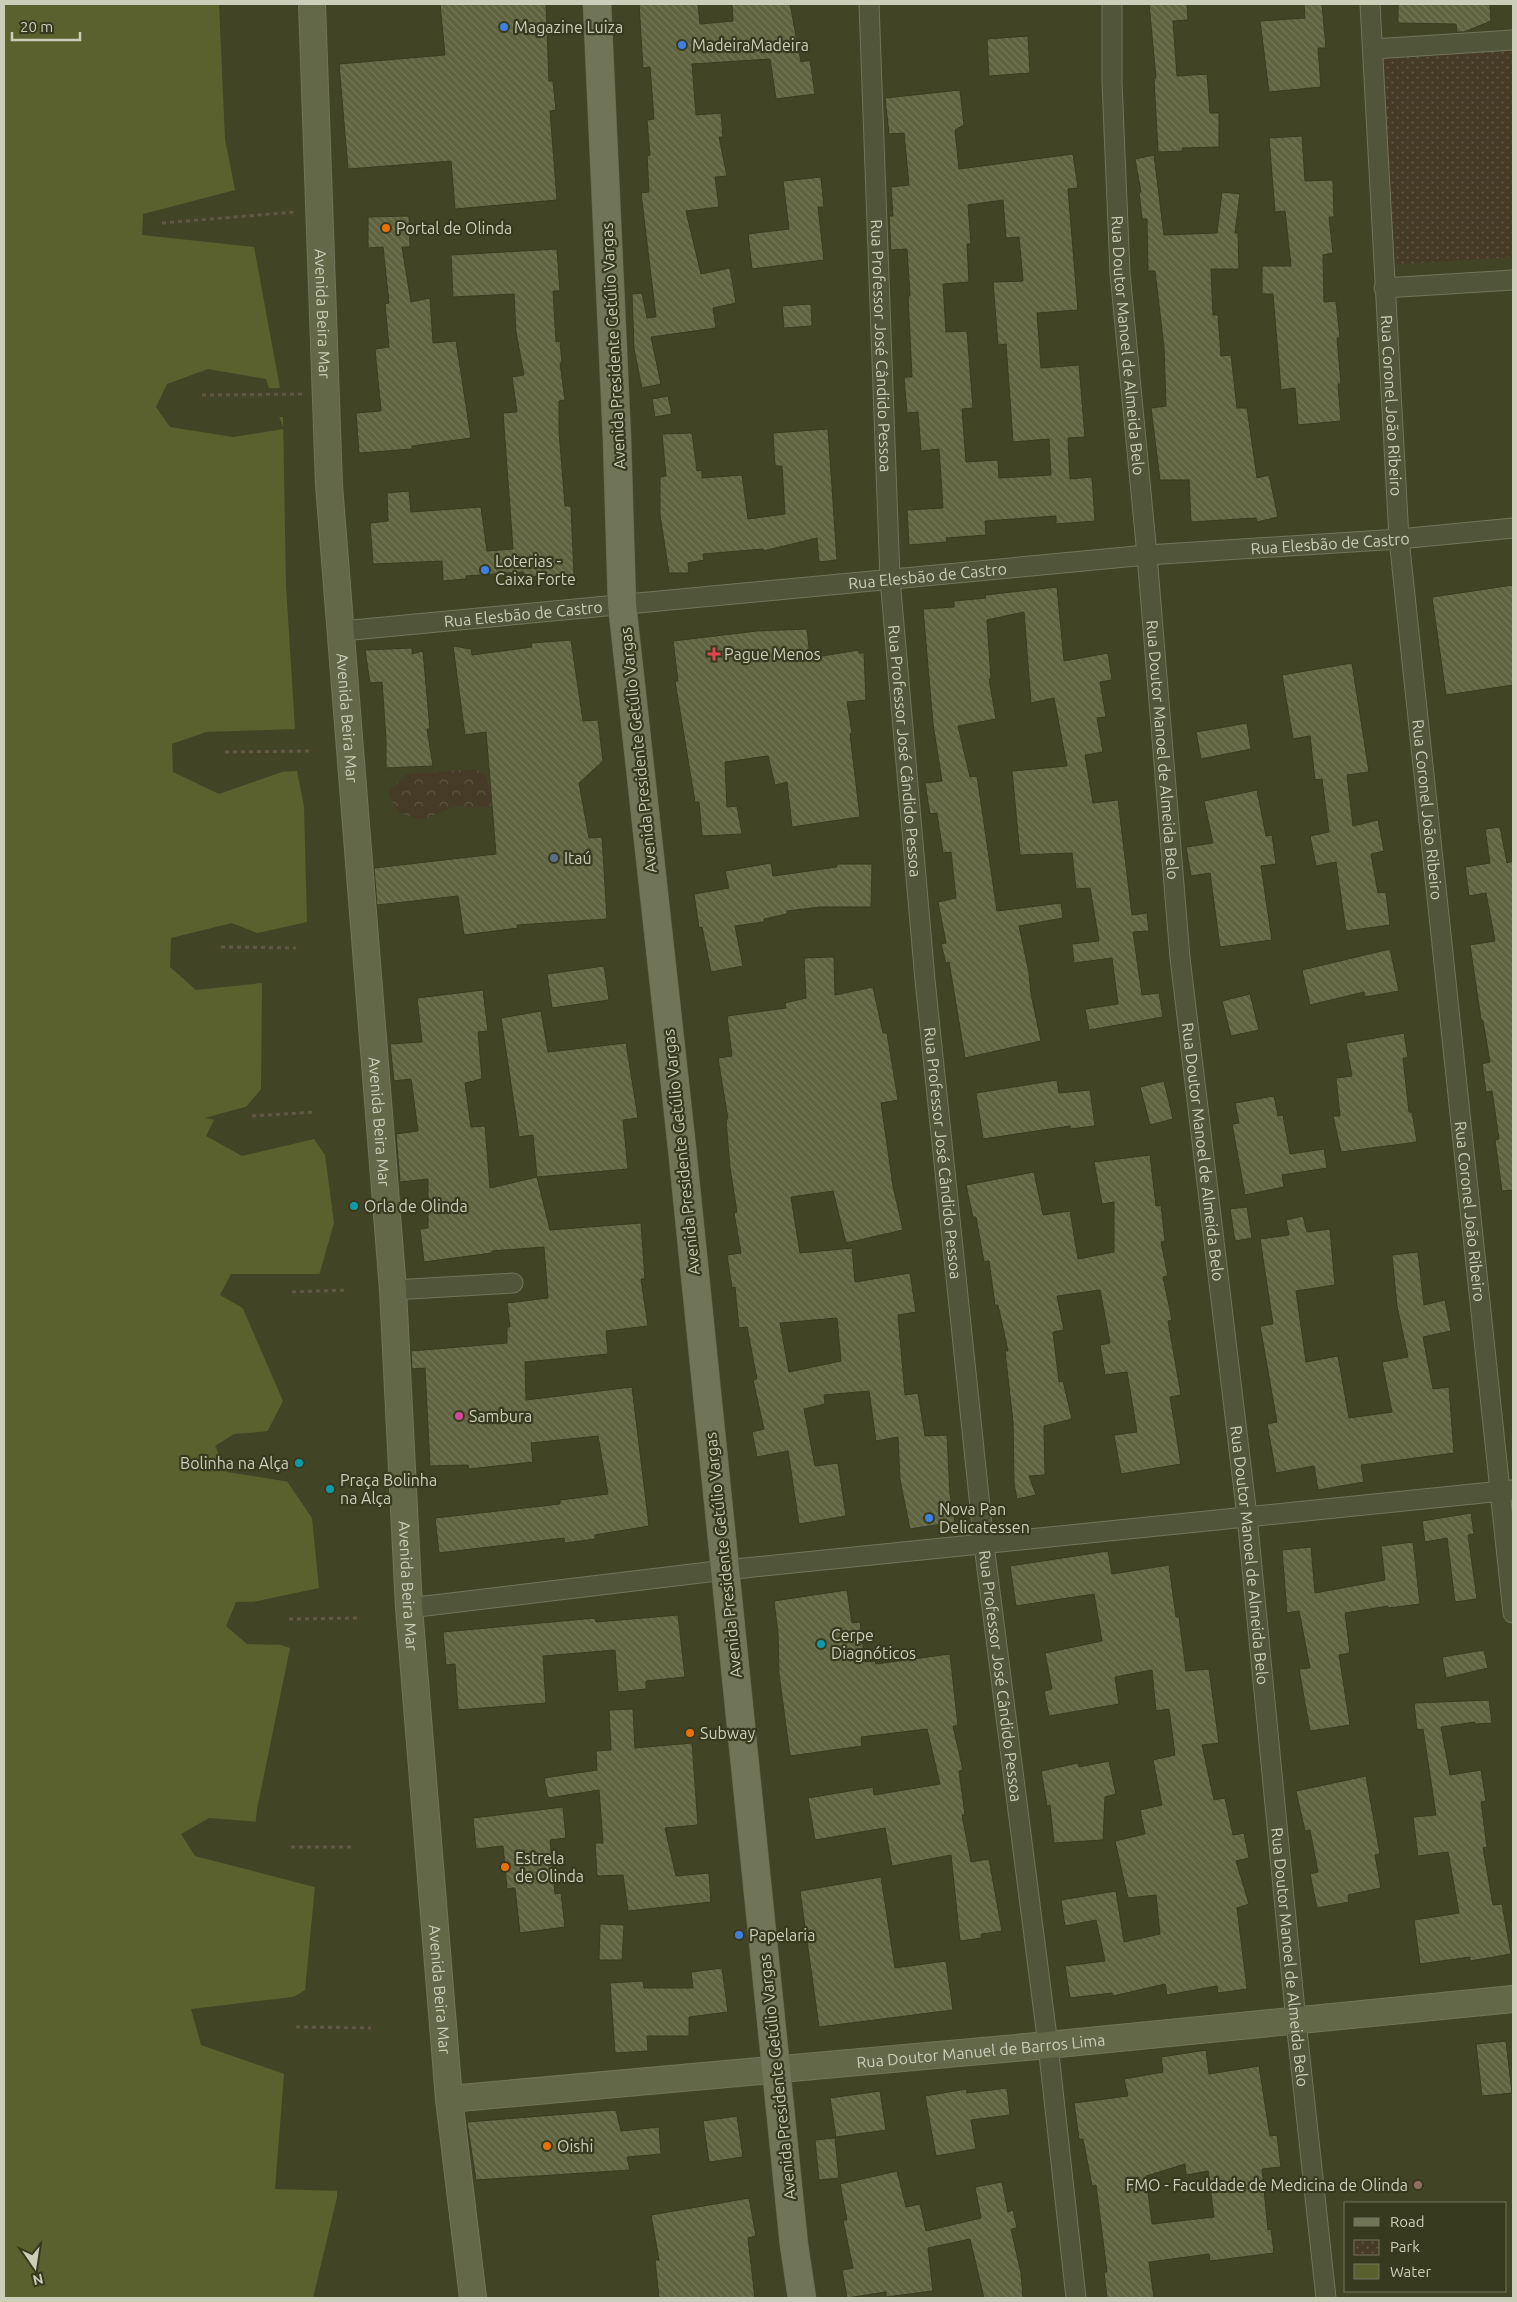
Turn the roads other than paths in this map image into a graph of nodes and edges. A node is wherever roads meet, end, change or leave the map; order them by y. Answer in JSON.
{"nodes":[{"id":1,"x":312,"y":4,"type":"edge"},
{"id":2,"x":597,"y":4,"type":"edge"},
{"id":3,"x":869,"y":4,"type":"edge"},
{"id":4,"x":1112,"y":4,"type":"edge"},
{"id":5,"x":1370,"y":4,"type":"edge"},
{"id":6,"x":1513,"y":40,"type":"edge"},
{"id":7,"x":1373,"y":49,"type":"junction"},
{"id":8,"x":1513,"y":280,"type":"edge"},
{"id":9,"x":1384,"y":288,"type":"junction"},
{"id":10,"x":1513,"y":528,"type":"edge"},
{"id":11,"x":1399,"y":539,"type":"junction"},
{"id":12,"x":1147,"y":555,"type":"junction"},
{"id":13,"x":890,"y":579,"type":"junction"},
{"id":14,"x":622,"y":604,"type":"junction"},
{"id":15,"x":342,"y":631,"type":"junction"},
{"id":16,"x":514,"y":1283,"type":"dead end"},
{"id":17,"x":393,"y":1290,"type":"junction"},
{"id":18,"x":1507,"y":1491,"type":"edge"},
{"id":19,"x":1247,"y":1516,"type":"junction"},
{"id":20,"x":984,"y":1546,"type":"junction"},
{"id":21,"x":725,"y":1570,"type":"junction"},
{"id":22,"x":410,"y":1608,"type":"junction"},
{"id":23,"x":1513,"y":1613,"type":"edge"},
{"id":24,"x":1513,"y":1999,"type":"edge"},
{"id":25,"x":1296,"y":2021,"type":"junction"},
{"id":26,"x":1048,"y":2044,"type":"junction"},
{"id":27,"x":777,"y":2070,"type":"junction"},
{"id":28,"x":449,"y":2099,"type":"junction"},
{"id":29,"x":473,"y":2298,"type":"edge"},
{"id":30,"x":802,"y":2298,"type":"edge"},
{"id":31,"x":1076,"y":2298,"type":"edge"},
{"id":32,"x":1326,"y":2298,"type":"edge"}],
"edges":[{"from":1,"to":15,"type":"main road","name":"Avenida Beira Mar"},
{"from":2,"to":14,"type":"main road","name":"Avenida Presidente Getúlio Vargas"},
{"from":3,"to":13,"type":"street","name":"Rua Professor José Cândido Pessoa"},
{"from":4,"to":12,"type":"street","name":"Rua Doutor Manoel de Almeida Belo"},
{"from":5,"to":7,"type":"street","name":"Rua Coronel João Ribeiro"},
{"from":6,"to":7,"type":"street"},
{"from":7,"to":9,"type":"street","name":"Rua Coronel João Ribeiro"},
{"from":8,"to":9,"type":"street"},
{"from":9,"to":11,"type":"street","name":"Rua Coronel João Ribeiro"},
{"from":10,"to":11,"type":"street","name":"Rua Elesbão de Castro"},
{"from":11,"to":12,"type":"street","name":"Rua Elesbão de Castro"},
{"from":11,"to":18,"type":"street","name":"Rua Coronel João Ribeiro"},
{"from":12,"to":13,"type":"street","name":"Rua Elesbão de Castro"},
{"from":12,"to":19,"type":"street","name":"Rua Doutor Manoel de Almeida Belo"},
{"from":13,"to":14,"type":"street","name":"Rua Elesbão de Castro"},
{"from":13,"to":20,"type":"street","name":"Rua Professor José Cândido Pessoa"},
{"from":14,"to":15,"type":"street","name":"Rua Elesbão de Castro"},
{"from":14,"to":21,"type":"main road","name":"Avenida Presidente Getúlio Vargas"},
{"from":15,"to":17,"type":"main road","name":"Avenida Beira Mar"},
{"from":16,"to":17,"type":"street"},
{"from":17,"to":22,"type":"main road","name":"Avenida Beira Mar"},
{"from":18,"to":19,"type":"street"},
{"from":18,"to":23,"type":"street","name":"Rua Coronel João Ribeiro"},
{"from":19,"to":20,"type":"street"},
{"from":19,"to":25,"type":"street","name":"Rua Doutor Manoel de Almeida Belo"},
{"from":20,"to":21,"type":"street"},
{"from":20,"to":26,"type":"street","name":"Rua Professor José Cândido Pessoa"},
{"from":21,"to":22,"type":"street"},
{"from":21,"to":27,"type":"main road","name":"Avenida Presidente Getúlio Vargas"},
{"from":22,"to":28,"type":"main road","name":"Avenida Beira Mar"},
{"from":24,"to":25,"type":"main road","name":"Rua Doutor Manuel de Barros Lima"},
{"from":25,"to":26,"type":"main road","name":"Rua Doutor Manuel de Barros Lima"},
{"from":25,"to":32,"type":"street","name":"Rua Doutor Manoel de Almeida Belo"},
{"from":26,"to":27,"type":"main road","name":"Rua Doutor Manuel de Barros Lima"},
{"from":26,"to":31,"type":"street","name":"Rua Professor José Cândido Pessoa"},
{"from":27,"to":28,"type":"main road","name":"Rua Doutor Manuel de Barros Lima"},
{"from":27,"to":30,"type":"main road","name":"Avenida Presidente Getúlio Vargas"},
{"from":28,"to":29,"type":"main road","name":"Avenida Beira Mar"}]}
